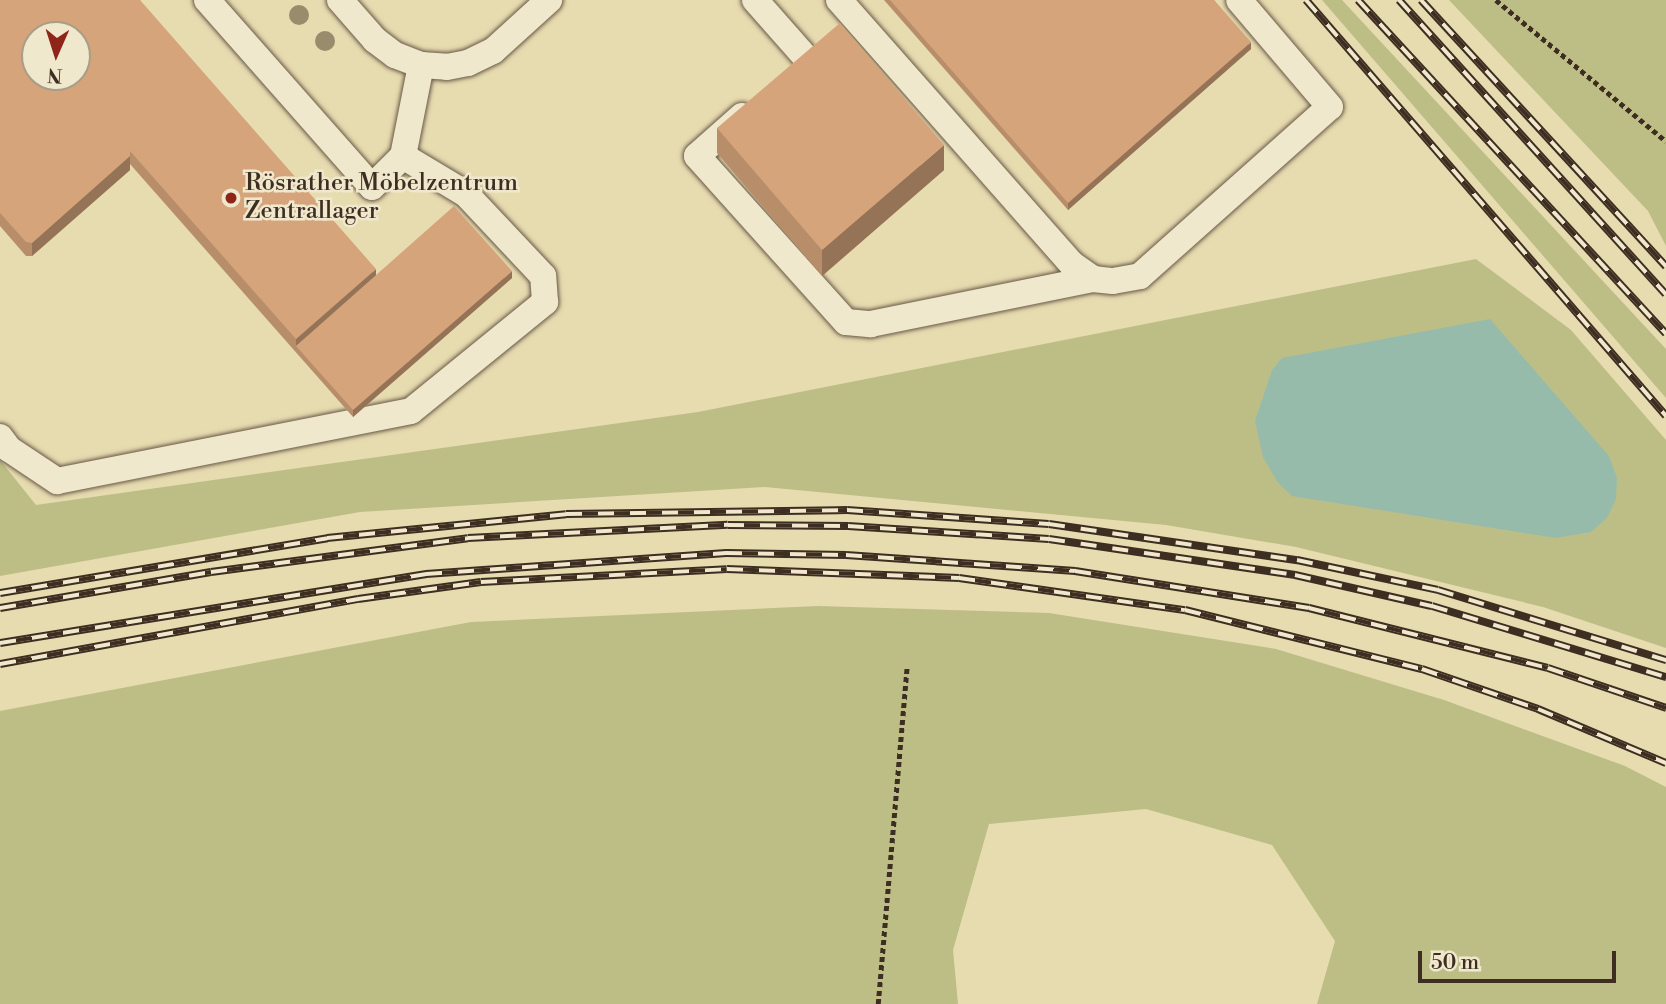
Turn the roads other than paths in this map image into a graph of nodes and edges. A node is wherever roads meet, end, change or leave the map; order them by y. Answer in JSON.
{"nodes":[{"id":1,"x":206,"y":0,"type":"edge"},
{"id":2,"x":340,"y":0,"type":"edge"},
{"id":3,"x":550,"y":0,"type":"edge"},
{"id":4,"x":755,"y":0,"type":"edge"},
{"id":5,"x":1239,"y":0,"type":"edge"},
{"id":6,"x":832,"y":31,"type":"edge"},
{"id":7,"x":421,"y":65,"type":"junction"},
{"id":8,"x":787,"y":77,"type":"edge"},
{"id":9,"x":757,"y":103,"type":"edge"},
{"id":10,"x":402,"y":156,"type":"junction"},
{"id":11,"x":1093,"y":279,"type":"junction"},
{"id":12,"x":0,"y":437,"type":"edge"}],
"edges":[{"from":1,"to":10,"type":"street"},
{"from":2,"to":7,"type":"street"},
{"from":3,"to":7,"type":"street"},
{"from":4,"to":6,"type":"street"},
{"from":5,"to":11,"type":"street"},
{"from":6,"to":8,"type":"street"},
{"from":6,"to":11,"type":"street"},
{"from":7,"to":10,"type":"street"},
{"from":9,"to":11,"type":"street"},
{"from":10,"to":12,"type":"street"}]}
